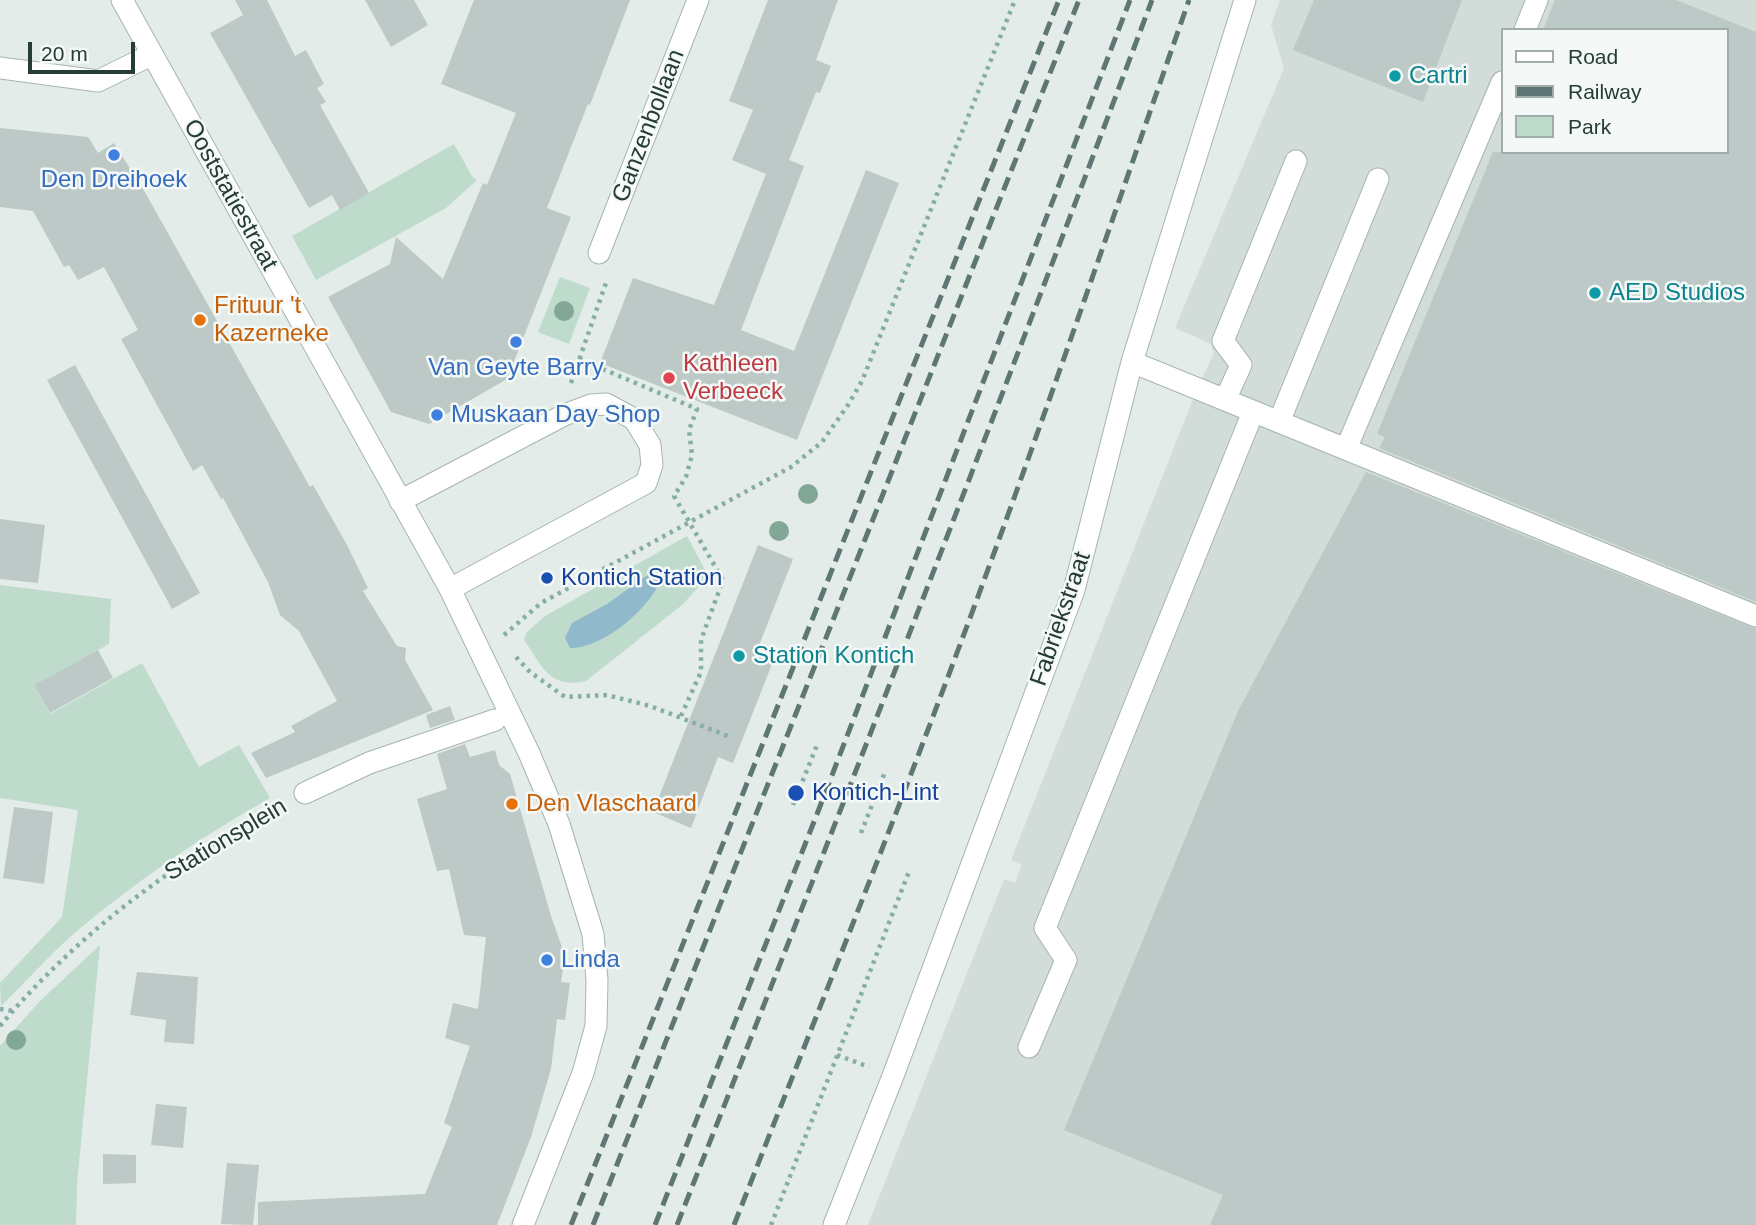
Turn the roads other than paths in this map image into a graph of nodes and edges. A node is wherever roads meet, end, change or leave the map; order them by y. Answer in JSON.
{"nodes":[{"id":1,"x":122,"y":0,"type":"edge"},
{"id":2,"x":698,"y":0,"type":"edge"},
{"id":3,"x":1245,"y":0,"type":"edge"},
{"id":4,"x":1538,"y":0,"type":"edge"},
{"id":5,"x":1526,"y":28,"type":"edge"},
{"id":6,"x":151,"y":55,"type":"junction"},
{"id":7,"x":0,"y":68,"type":"edge"},
{"id":8,"x":1500,"y":87,"type":"edge"},
{"id":9,"x":1296,"y":161,"type":"dead end"},
{"id":10,"x":1378,"y":179,"type":"dead end"},
{"id":11,"x":599,"y":253,"type":"road end"},
{"id":12,"x":1132,"y":362,"type":"junction"},
{"id":13,"x":1225,"y":400,"type":"junction"},
{"id":14,"x":1253,"y":412,"type":"junction"},
{"id":15,"x":1279,"y":422,"type":"junction"},
{"id":16,"x":1346,"y":449,"type":"junction"},
{"id":17,"x":400,"y":500,"type":"junction"},
{"id":18,"x":450,"y":589,"type":"junction"},
{"id":19,"x":1756,"y":616,"type":"edge"},
{"id":20,"x":495,"y":720,"type":"dead end"},
{"id":21,"x":305,"y":793,"type":"road end"},
{"id":22,"x":1029,"y":1047,"type":"dead end"},
{"id":23,"x":523,"y":1225,"type":"edge"},
{"id":24,"x":834,"y":1225,"type":"edge"}],
"edges":[{"from":1,"to":6,"type":"street","name":"Ooststatiestraat"},
{"from":2,"to":11,"type":"street","name":"Ganzenbollaan"},
{"from":3,"to":12,"type":"street","name":"Fabriekstraat"},
{"from":4,"to":5,"type":"street"},
{"from":6,"to":7,"type":"street"},
{"from":6,"to":17,"type":"street","name":"Ooststatiestraat"},
{"from":8,"to":16,"type":"street"},
{"from":9,"to":13,"type":"street"},
{"from":10,"to":15,"type":"street"},
{"from":12,"to":13,"type":"street"},
{"from":12,"to":24,"type":"street","name":"Fabriekstraat"},
{"from":13,"to":14,"type":"street"},
{"from":14,"to":15,"type":"street"},
{"from":14,"to":22,"type":"street"},
{"from":15,"to":16,"type":"street"},
{"from":16,"to":19,"type":"street"},
{"from":17,"to":18,"type":"street"},
{"from":17,"to":18,"type":"street"},
{"from":18,"to":23,"type":"street"},
{"from":20,"to":21,"type":"street","name":"Stationsplein"}]}
